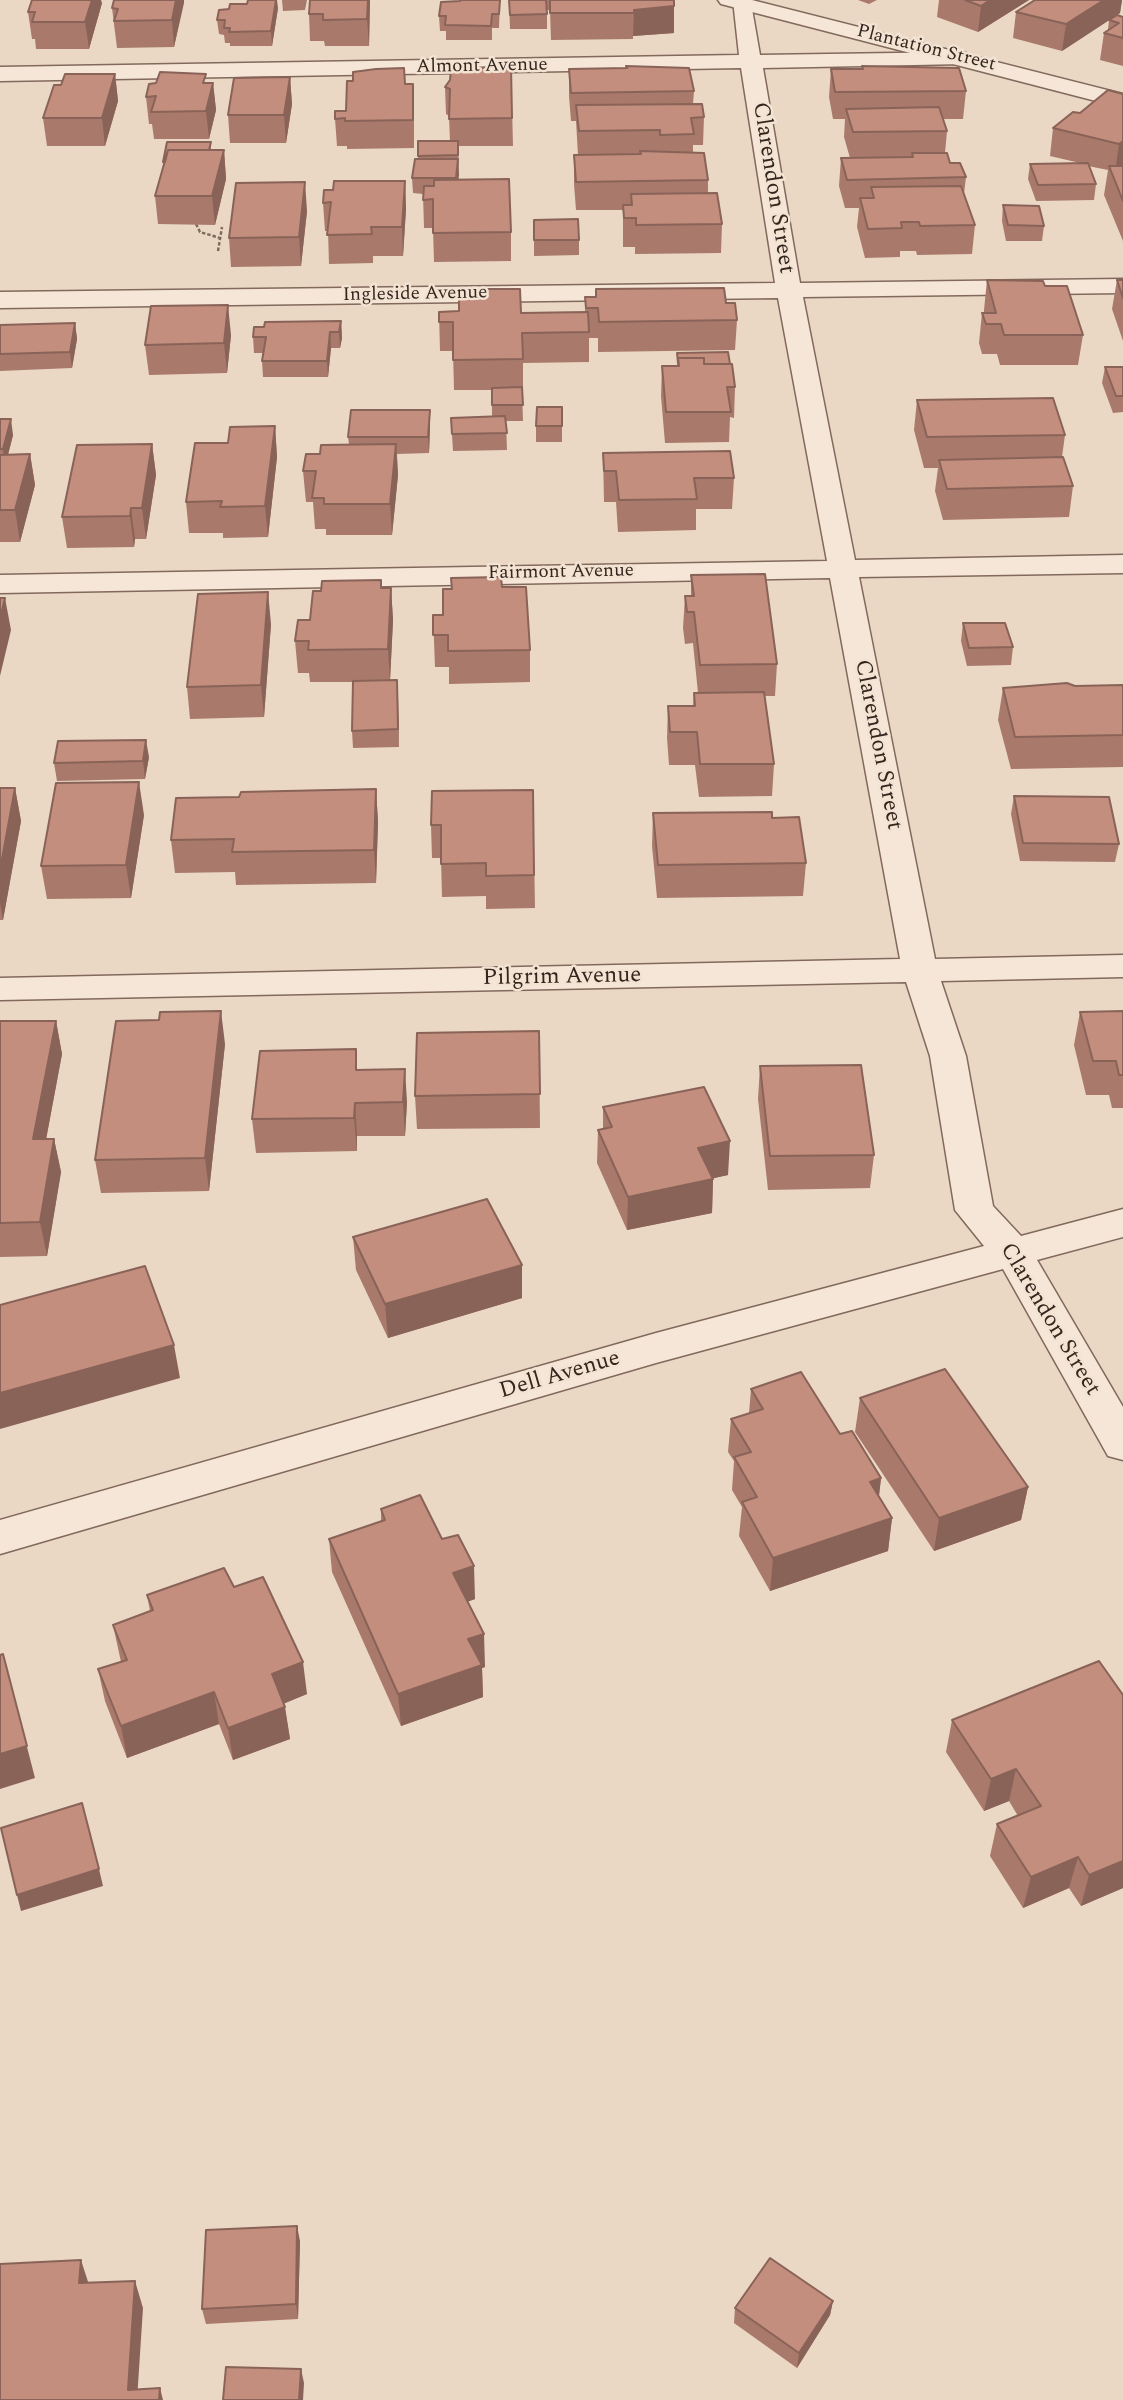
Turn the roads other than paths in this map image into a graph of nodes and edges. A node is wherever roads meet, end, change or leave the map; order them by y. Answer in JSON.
{"nodes":[{"id":1,"x":735,"y":2,"type":"edge"},
{"id":2,"x":964,"y":58,"type":"junction"},
{"id":3,"x":751,"y":62,"type":"junction"},
{"id":4,"x":0,"y":74,"type":"edge"},
{"id":5,"x":1123,"y":101,"type":"edge"},
{"id":6,"x":1123,"y":286,"type":"edge"},
{"id":7,"x":789,"y":290,"type":"junction"},
{"id":8,"x":0,"y":300,"type":"edge"},
{"id":9,"x":1123,"y":564,"type":"edge"},
{"id":10,"x":843,"y":567,"type":"junction"},
{"id":11,"x":0,"y":584,"type":"edge"},
{"id":12,"x":1123,"y":966,"type":"edge"},
{"id":13,"x":920,"y":971,"type":"junction"},
{"id":14,"x":0,"y":989,"type":"edge"},
{"id":15,"x":1123,"y":1223,"type":"edge"},
{"id":16,"x":1013,"y":1253,"type":"junction"},
{"id":17,"x":1123,"y":1444,"type":"edge"},
{"id":18,"x":0,"y":1537,"type":"edge"}],
"edges":[{"from":1,"to":2,"type":"street","name":"Plantation Street"},
{"from":1,"to":3,"type":"street","name":"Clarendon Street"},
{"from":2,"to":3,"type":"street","name":"Almont Avenue"},
{"from":2,"to":5,"type":"street","name":"Plantation Street"},
{"from":3,"to":4,"type":"street","name":"Almont Avenue"},
{"from":3,"to":7,"type":"street","name":"Clarendon Street"},
{"from":6,"to":7,"type":"street","name":"Ingleside Avenue"},
{"from":7,"to":8,"type":"street","name":"Ingleside Avenue"},
{"from":7,"to":10,"type":"street","name":"Clarendon Street"},
{"from":9,"to":10,"type":"street","name":"Fairmont Avenue"},
{"from":10,"to":11,"type":"street","name":"Fairmont Avenue"},
{"from":10,"to":13,"type":"street","name":"Clarendon Street"},
{"from":12,"to":13,"type":"street","name":"Pilgrim Avenue"},
{"from":13,"to":14,"type":"street","name":"Pilgrim Avenue"},
{"from":13,"to":16,"type":"street","name":"Clarendon Street"},
{"from":15,"to":16,"type":"street","name":"Dell Avenue"},
{"from":16,"to":17,"type":"street","name":"Clarendon Street"},
{"from":16,"to":18,"type":"street","name":"Dell Avenue"}]}
